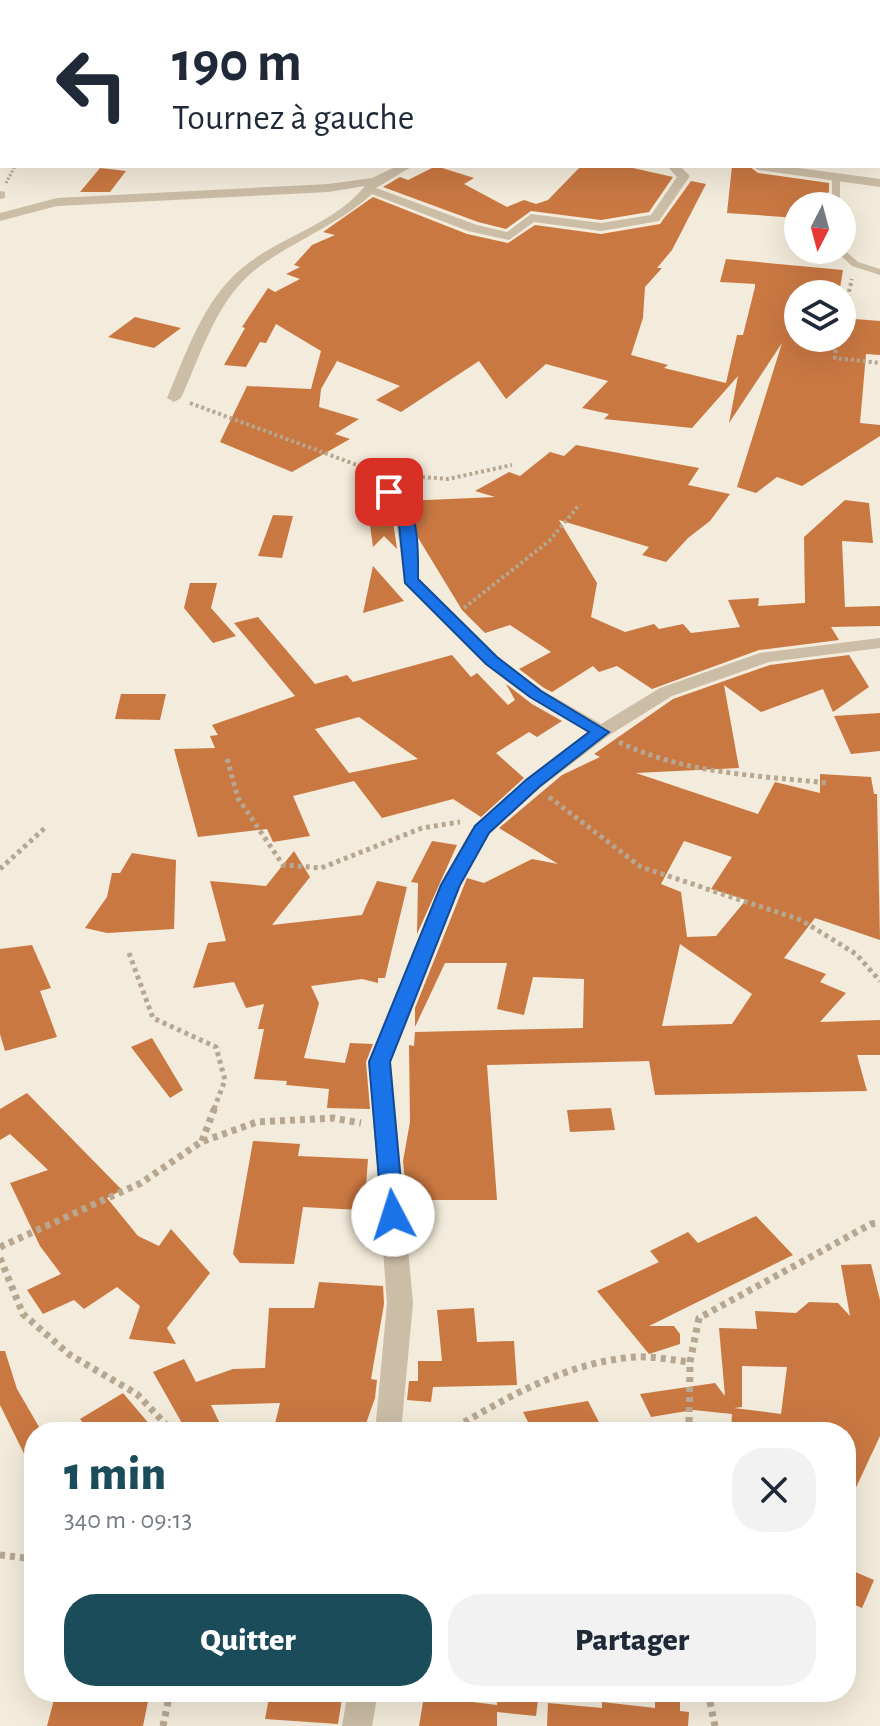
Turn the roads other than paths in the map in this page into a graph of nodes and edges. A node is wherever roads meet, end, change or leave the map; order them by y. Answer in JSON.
{"nodes":[{"id":1,"x":404,"y":168,"type":"edge"},
{"id":2,"x":675,"y":168,"type":"edge"},
{"id":3,"x":772,"y":168,"type":"edge"},
{"id":4,"x":836,"y":177,"type":"junction"},
{"id":5,"x":880,"y":183,"type":"edge"},
{"id":6,"x":373,"y":186,"type":"junction"},
{"id":7,"x":836,"y":192,"type":"edge"},
{"id":8,"x":0,"y":217,"type":"edge"},
{"id":9,"x":855,"y":264,"type":"edge"},
{"id":10,"x":880,"y":272,"type":"edge"},
{"id":11,"x":174,"y":398,"type":"road end"},
{"id":12,"x":373,"y":470,"type":"road end"},
{"id":13,"x":880,"y":643,"type":"edge"},
{"id":14,"x":601,"y":732,"type":"junction"},
{"id":15,"x":389,"y":1422,"type":"edge"},
{"id":16,"x":361,"y":1702,"type":"edge"},
{"id":17,"x":357,"y":1726,"type":"edge"}],
"edges":[{"from":1,"to":6,"type":"street"},
{"from":2,"to":6,"type":"street"},
{"from":3,"to":4,"type":"street"},
{"from":4,"to":5,"type":"street"},
{"from":4,"to":7,"type":"lane"},
{"from":6,"to":8,"type":"street"},
{"from":6,"to":11,"type":"street"},
{"from":9,"to":10,"type":"lane"},
{"from":12,"to":14,"type":"street"},
{"from":13,"to":14,"type":"street"},
{"from":14,"to":15,"type":"street"},
{"from":16,"to":17,"type":"street"}]}
